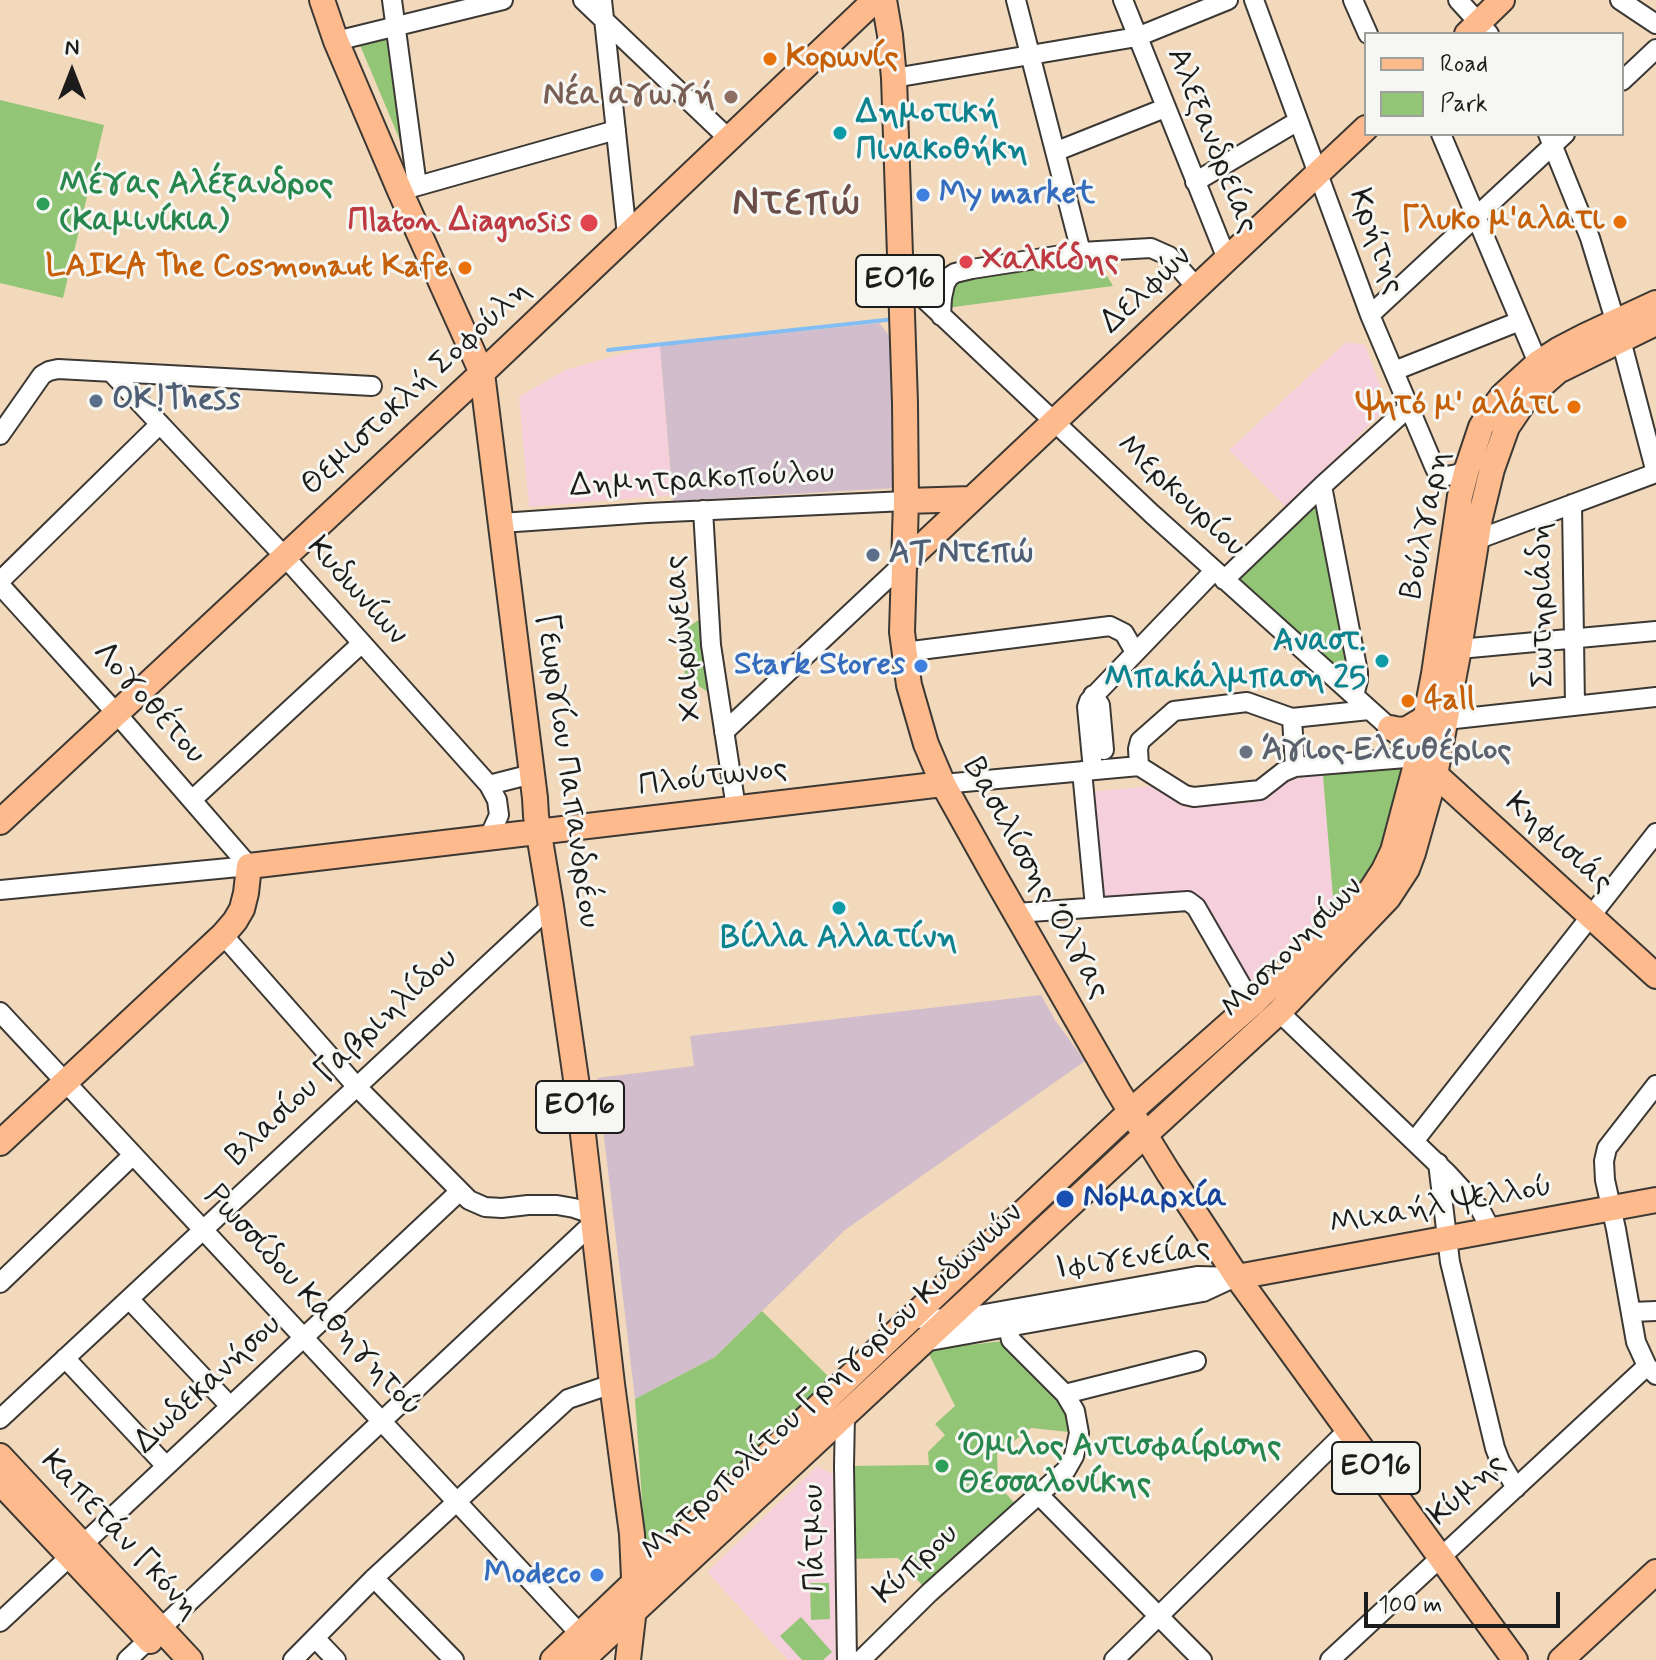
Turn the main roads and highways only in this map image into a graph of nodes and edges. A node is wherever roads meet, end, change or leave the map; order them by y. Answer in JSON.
{"nodes":[{"id":1,"x":322,"y":0,"type":"edge"},
{"id":2,"x":875,"y":0,"type":"edge"},
{"id":3,"x":884,"y":0,"type":"edge"},
{"id":4,"x":1502,"y":0,"type":"edge"},
{"id":5,"x":1478,"y":30,"type":"edge"},
{"id":6,"x":1364,"y":130,"type":"edge"},
{"id":7,"x":1656,"y":303,"type":"edge"},
{"id":8,"x":1656,"y":323,"type":"edge"},
{"id":9,"x":1618,"y":331,"type":"junction"},
{"id":10,"x":482,"y":373,"type":"junction"},
{"id":11,"x":971,"y":499,"type":"junction"},
{"id":12,"x":906,"y":501,"type":"junction"},
{"id":13,"x":904,"y":563,"type":"junction"},
{"id":14,"x":1436,"y":719,"type":"junction"},
{"id":15,"x":1390,"y":728,"type":"road end"},
{"id":16,"x":1418,"y":757,"type":"junction"},
{"id":17,"x":1435,"y":775,"type":"junction"},
{"id":18,"x":943,"y":784,"type":"junction"},
{"id":19,"x":0,"y":822,"type":"edge"},
{"id":20,"x":540,"y":831,"type":"junction"},
{"id":21,"x":1656,"y":976,"type":"edge"},
{"id":22,"x":1131,"y":1111,"type":"junction"},
{"id":23,"x":1145,"y":1135,"type":"junction"},
{"id":24,"x":0,"y":1143,"type":"edge"},
{"id":25,"x":1656,"y":1200,"type":"edge"},
{"id":26,"x":1237,"y":1277,"type":"junction"},
{"id":27,"x":0,"y":1456,"type":"edge"},
{"id":28,"x":0,"y":1482,"type":"edge"},
{"id":29,"x":76,"y":1550,"type":"junction"},
{"id":30,"x":1656,"y":1572,"type":"edge"},
{"id":31,"x":635,"y":1580,"type":"junction"},
{"id":32,"x":635,"y":1612,"type":"junction"},
{"id":33,"x":155,"y":1634,"type":"junction"},
{"id":34,"x":168,"y":1660,"type":"edge"},
{"id":35,"x":190,"y":1660,"type":"edge"},
{"id":36,"x":553,"y":1660,"type":"edge"},
{"id":37,"x":582,"y":1660,"type":"edge"},
{"id":38,"x":628,"y":1660,"type":"edge"},
{"id":39,"x":1515,"y":1660,"type":"edge"},
{"id":40,"x":1561,"y":1660,"type":"edge"}],
"edges":[{"from":1,"to":10,"type":"main road","name":"Γεωργίου Παπανδρέου","number":"ΕΟ16"},
{"from":2,"to":10,"type":"main road","name":"Θεμιστοκλή Σοφούλη"},
{"from":3,"to":12,"type":"main road","name":"Βασιλίσσης Όλγας","number":"ΕΟ16"},
{"from":4,"to":5,"type":"main road"},
{"from":6,"to":11,"type":"main road","name":"Δελφών"},
{"from":7,"to":9,"type":"main road","name":"Βούλγαρη"},
{"from":8,"to":9,"type":"main road","name":"Βούλγαρη"},
{"from":9,"to":14,"type":"main road","name":"Βούλγαρη"},
{"from":9,"to":14,"type":"main road","name":"Βούλγαρη"},
{"from":10,"to":19,"type":"main road","name":"Θεμιστοκλή Σοφούλη"},
{"from":10,"to":20,"type":"main road","name":"Γεωργίου Παπανδρέου","number":"ΕΟ16"},
{"from":11,"to":12,"type":"main road"},
{"from":11,"to":13,"type":"main road","name":"Δελφών"},
{"from":12,"to":13,"type":"main road","name":"Βασιλίσσης Όλγας","number":"ΕΟ16"},
{"from":13,"to":18,"type":"main road","name":"Βασιλίσσης Όλγας","number":"ΕΟ16"},
{"from":14,"to":15,"type":"main road"},
{"from":14,"to":16,"type":"main road","name":"Βούλγαρη"},
{"from":14,"to":17,"type":"main road","name":"Βούλγαρη"},
{"from":16,"to":17,"type":"main road","name":"Κηφισιάς"},
{"from":16,"to":22,"type":"main road","name":"Μοσχονησίων"},
{"from":17,"to":21,"type":"main road","name":"Κηφισιάς"},
{"from":17,"to":23,"type":"main road","name":"Μοσχονησίων"},
{"from":18,"to":20,"type":"main road","name":"Πλούτωνος"},
{"from":18,"to":22,"type":"main road","name":"Βασιλίσσης Όλγας","number":"ΕΟ16"},
{"from":20,"to":24,"type":"main road","name":"Πλούτωνος"},
{"from":20,"to":31,"type":"main road","name":"Γεωργίου Παπανδρέου","number":"ΕΟ16"},
{"from":22,"to":23,"type":"main road","name":"Βασιλίσσης Όλγας","number":"ΕΟ16"},
{"from":22,"to":31,"type":"main road","name":"Μητροπολίτου Γρηγορίου Κυδωνιών"},
{"from":23,"to":26,"type":"main road","name":"Βασιλίσσης Όλγας","number":"ΕΟ16"},
{"from":23,"to":32,"type":"main road","name":"Μητροπολίτου Γρηγορίου Κυδωνιών"},
{"from":25,"to":26,"type":"main road","name":"Μιχαήλ Ψελλού"},
{"from":26,"to":39,"type":"main road","name":"Βασιλίσσης Όλγας","number":"ΕΟ16"},
{"from":27,"to":29,"type":"main road","name":"Καπετάν Γκόνη"},
{"from":28,"to":29,"type":"main road","name":"Καπετάν Γκόνη"},
{"from":29,"to":33,"type":"main road","name":"Καπετάν Γκόνη"},
{"from":30,"to":40,"type":"main road"},
{"from":31,"to":32,"type":"main road","number":"ΕΟ16"},
{"from":31,"to":36,"type":"main road","name":"Μητροπολίτου Γρηγορίου Κυδωνιών"},
{"from":32,"to":37,"type":"main road","name":"Μητροπολίτου Γρηγορίου Κυδωνιών"},
{"from":32,"to":38,"type":"main road","number":"ΕΟ16"},
{"from":33,"to":34,"type":"main road","name":"Καπετάν Γκόνη"},
{"from":33,"to":35,"type":"main road","name":"Καπετάν Γκόνη"}]}
